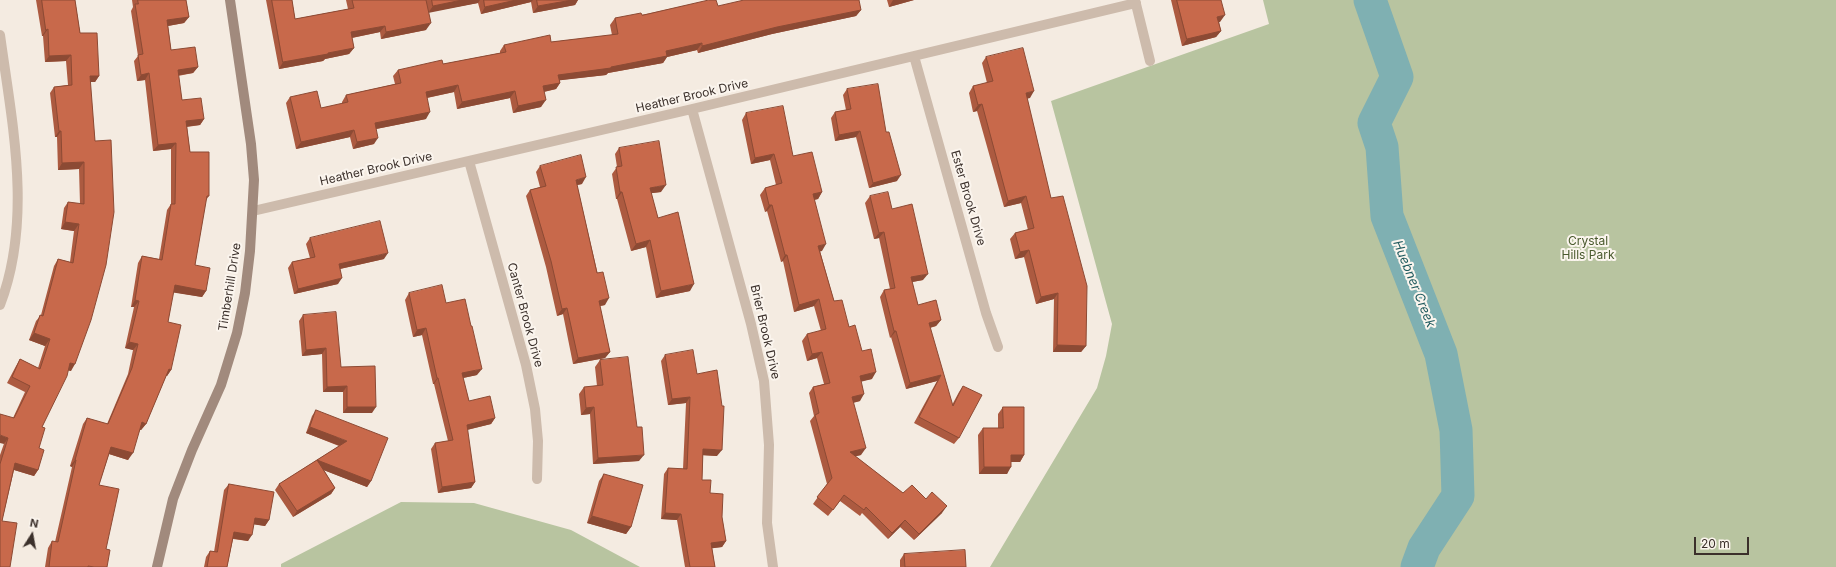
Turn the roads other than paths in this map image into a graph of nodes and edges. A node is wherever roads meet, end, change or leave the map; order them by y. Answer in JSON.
{"nodes":[{"id":1,"x":230,"y":0,"type":"edge"},
{"id":2,"x":1135,"y":1,"type":"edge"},
{"id":3,"x":0,"y":35,"type":"edge"},
{"id":4,"x":914,"y":56,"type":"junction"},
{"id":5,"x":1150,"y":62,"type":"dead end"},
{"id":6,"x":692,"y":109,"type":"junction"},
{"id":7,"x":469,"y":161,"type":"junction"},
{"id":8,"x":253,"y":211,"type":"junction"},
{"id":9,"x":0,"y":305,"type":"edge"},
{"id":10,"x":998,"y":347,"type":"dead end"},
{"id":11,"x":537,"y":479,"type":"dead end"},
{"id":12,"x":157,"y":567,"type":"edge"},
{"id":13,"x":773,"y":567,"type":"edge"}],
"edges":[{"from":1,"to":8,"type":"street","name":"Timberhill Drive"},
{"from":2,"to":4,"type":"street","name":"Heather Brook Drive"},
{"from":2,"to":5,"type":"street"},
{"from":3,"to":9,"type":"street"},
{"from":4,"to":6,"type":"street","name":"Heather Brook Drive"},
{"from":4,"to":10,"type":"street","name":"Ester Brook Drive"},
{"from":6,"to":7,"type":"street","name":"Heather Brook Drive"},
{"from":6,"to":13,"type":"street","name":"Brier Brook Drive"},
{"from":7,"to":8,"type":"street","name":"Heather Brook Drive"},
{"from":7,"to":11,"type":"street","name":"Canter Brook Drive"},
{"from":8,"to":12,"type":"street","name":"Timberhill Drive"}]}
